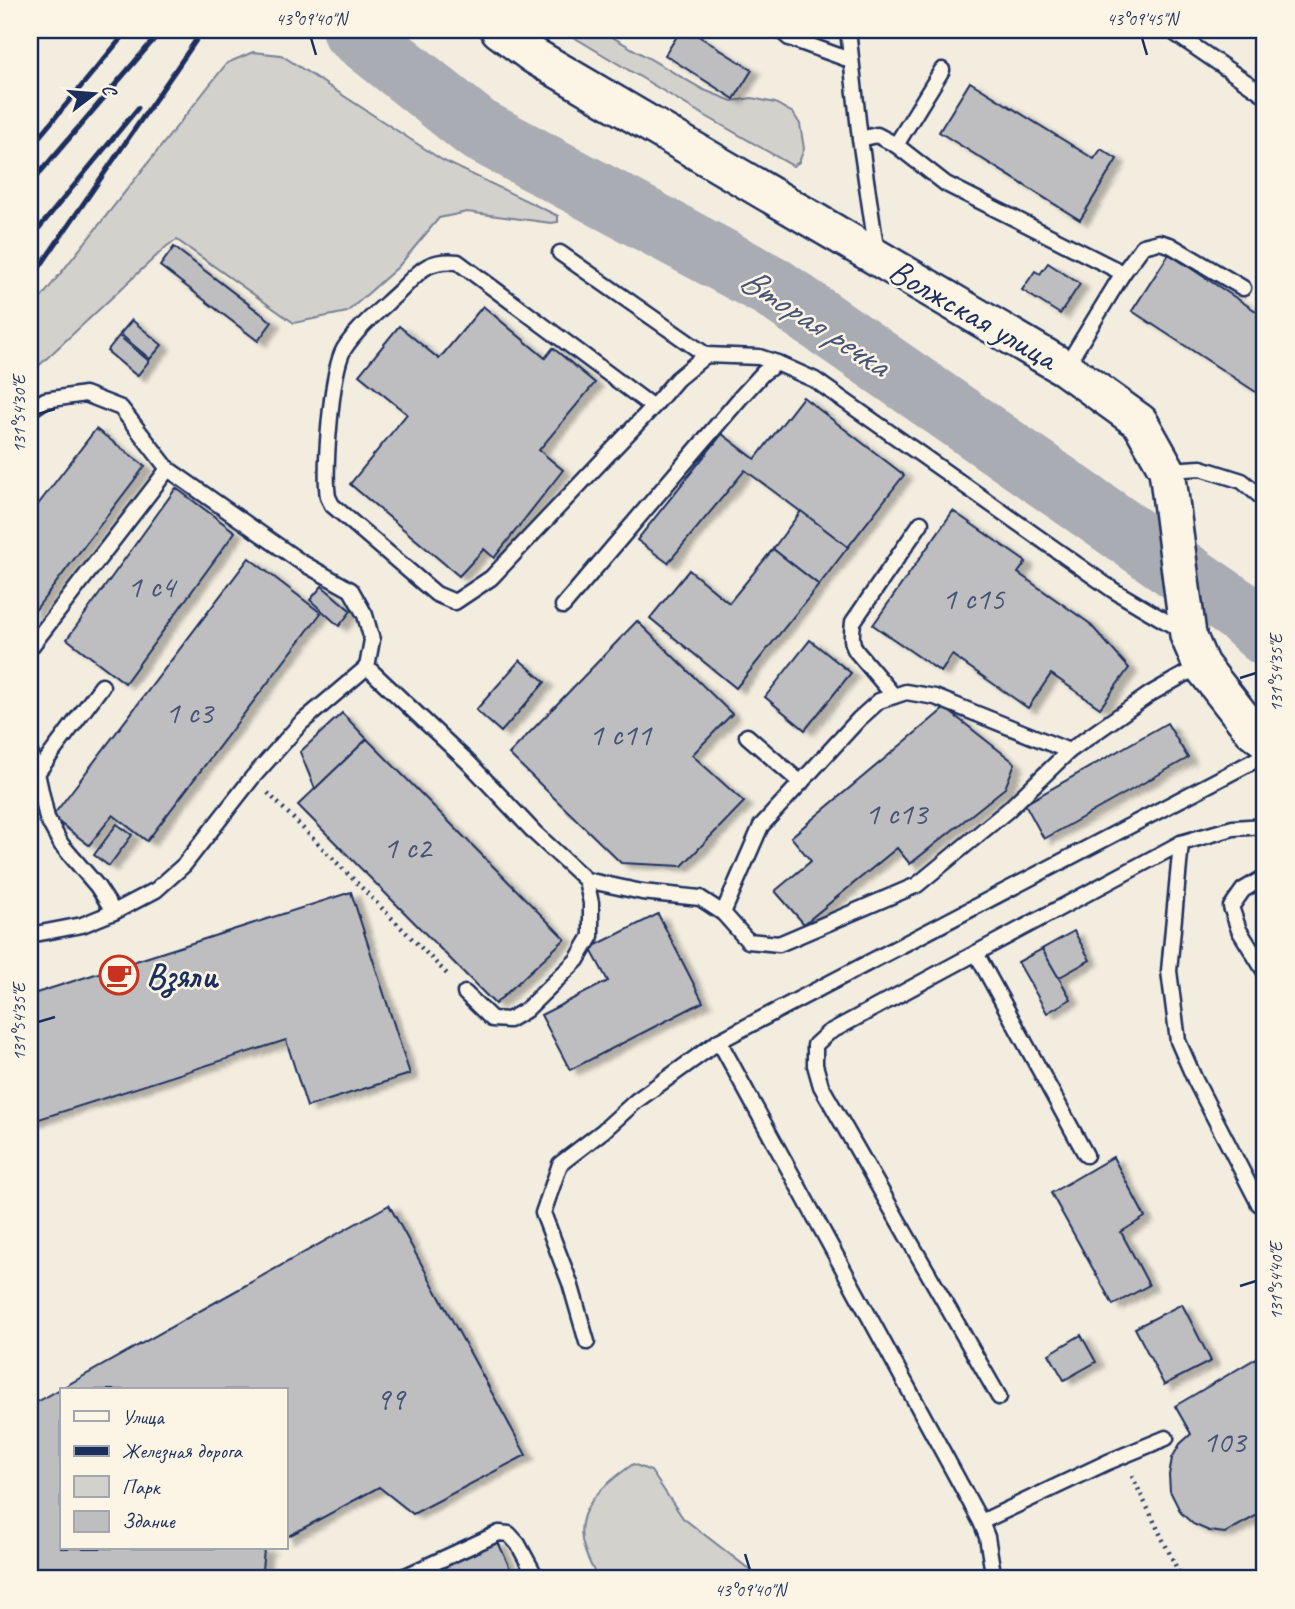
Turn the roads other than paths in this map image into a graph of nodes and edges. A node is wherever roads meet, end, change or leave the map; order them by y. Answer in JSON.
{"nodes":[{"id":1,"x":499,"y":30,"type":"edge"},
{"id":2,"x":780,"y":30,"type":"edge"},
{"id":3,"x":848,"y":30,"type":"edge"},
{"id":4,"x":1170,"y":30,"type":"edge"},
{"id":5,"x":850,"y":60,"type":"junction"},
{"id":6,"x":942,"y":70,"type":"dead end"},
{"id":7,"x":1265,"y":95,"type":"edge"},
{"id":8,"x":860,"y":139,"type":"junction"},
{"id":9,"x":896,"y":145,"type":"junction"},
{"id":10,"x":560,"y":253,"type":"dead end"},
{"id":11,"x":878,"y":257,"type":"junction"},
{"id":12,"x":1123,"y":274,"type":"junction"},
{"id":13,"x":1243,"y":288,"type":"dead end"},
{"id":14,"x":706,"y":355,"type":"junction"},
{"id":15,"x":777,"y":363,"type":"junction"},
{"id":16,"x":1065,"y":368,"type":"junction"},
{"id":17,"x":653,"y":407,"type":"junction"},
{"id":18,"x":30,"y":410,"type":"edge"},
{"id":19,"x":168,"y":469,"type":"junction"},
{"id":20,"x":1167,"y":470,"type":"junction"},
{"id":21,"x":1265,"y":500,"type":"edge"},
{"id":22,"x":921,"y":523,"type":"dead end"},
{"id":23,"x":564,"y":606,"type":"dead end"},
{"id":24,"x":30,"y":648,"type":"edge"},
{"id":25,"x":1194,"y":650,"type":"junction"},
{"id":26,"x":367,"y":667,"type":"junction"},
{"id":27,"x":102,"y":686,"type":"dead end"},
{"id":28,"x":894,"y":696,"type":"junction"},
{"id":29,"x":747,"y":736,"type":"dead end"},
{"id":30,"x":1265,"y":740,"type":"edge"},
{"id":31,"x":1069,"y":751,"type":"junction"},
{"id":32,"x":30,"y":753,"type":"edge"},
{"id":33,"x":1265,"y":755,"type":"edge"},
{"id":34,"x":37,"y":773,"type":"junction"},
{"id":35,"x":801,"y":783,"type":"junction"},
{"id":36,"x":1265,"y":826,"type":"edge"},
{"id":37,"x":1181,"y":843,"type":"junction"},
{"id":38,"x":1265,"y":877,"type":"edge"},
{"id":39,"x":586,"y":880,"type":"junction"},
{"id":40,"x":114,"y":912,"type":"junction"},
{"id":41,"x":723,"y":913,"type":"junction"},
{"id":42,"x":30,"y":934,"type":"edge"},
{"id":43,"x":976,"y":953,"type":"junction"},
{"id":44,"x":1265,"y":972,"type":"edge"},
{"id":45,"x":465,"y":993,"type":"road end"},
{"id":46,"x":719,"y":1041,"type":"junction"},
{"id":47,"x":1086,"y":1155,"type":"dead end"},
{"id":48,"x":1259,"y":1204,"type":"dead end"},
{"id":49,"x":587,"y":1342,"type":"dead end"},
{"id":50,"x":999,"y":1397,"type":"dead end"},
{"id":51,"x":1166,"y":1438,"type":"dead end"},
{"id":52,"x":981,"y":1522,"type":"junction"},
{"id":53,"x":399,"y":1579,"type":"edge"},
{"id":54,"x":537,"y":1579,"type":"edge"},
{"id":55,"x":994,"y":1579,"type":"edge"}],
"edges":[{"from":1,"to":11,"type":"street","name":"Волжская улица"},
{"from":2,"to":5,"type":"lane"},
{"from":3,"to":5,"type":"lane"},
{"from":4,"to":7,"type":"lane"},
{"from":5,"to":8,"type":"lane"},
{"from":6,"to":9,"type":"lane"},
{"from":8,"to":9,"type":"lane"},
{"from":8,"to":11,"type":"lane"},
{"from":9,"to":12,"type":"lane"},
{"from":10,"to":14,"type":"lane"},
{"from":11,"to":16,"type":"street","name":"Волжская улица"},
{"from":12,"to":13,"type":"lane"},
{"from":12,"to":16,"type":"lane"},
{"from":14,"to":15,"type":"lane"},
{"from":14,"to":17,"type":"lane"},
{"from":15,"to":23,"type":"lane"},
{"from":15,"to":25,"type":"lane"},
{"from":16,"to":20,"type":"street","name":"Волжская улица"},
{"from":17,"to":17,"type":"lane"},
{"from":18,"to":19,"type":"lane"},
{"from":19,"to":24,"type":"lane"},
{"from":19,"to":26,"type":"lane"},
{"from":20,"to":21,"type":"lane"},
{"from":20,"to":25,"type":"street","name":"Волжская улица"},
{"from":22,"to":28,"type":"lane"},
{"from":25,"to":30,"type":"street"},
{"from":25,"to":31,"type":"lane"},
{"from":26,"to":39,"type":"lane"},
{"from":26,"to":40,"type":"lane"},
{"from":27,"to":34,"type":"lane"},
{"from":28,"to":31,"type":"lane"},
{"from":28,"to":35,"type":"lane"},
{"from":29,"to":35,"type":"lane"},
{"from":31,"to":41,"type":"lane"},
{"from":32,"to":34,"type":"lane"},
{"from":33,"to":46,"type":"lane"},
{"from":34,"to":40,"type":"lane"},
{"from":35,"to":41,"type":"lane"},
{"from":36,"to":37,"type":"lane"},
{"from":37,"to":43,"type":"lane"},
{"from":37,"to":48,"type":"lane"},
{"from":38,"to":44,"type":"lane"},
{"from":39,"to":41,"type":"lane"},
{"from":39,"to":45,"type":"lane"},
{"from":40,"to":42,"type":"lane"},
{"from":43,"to":47,"type":"lane"},
{"from":43,"to":50,"type":"lane"},
{"from":46,"to":49,"type":"lane"},
{"from":46,"to":52,"type":"lane"},
{"from":51,"to":52,"type":"lane"},
{"from":52,"to":55,"type":"lane"},
{"from":53,"to":54,"type":"lane"}]}
